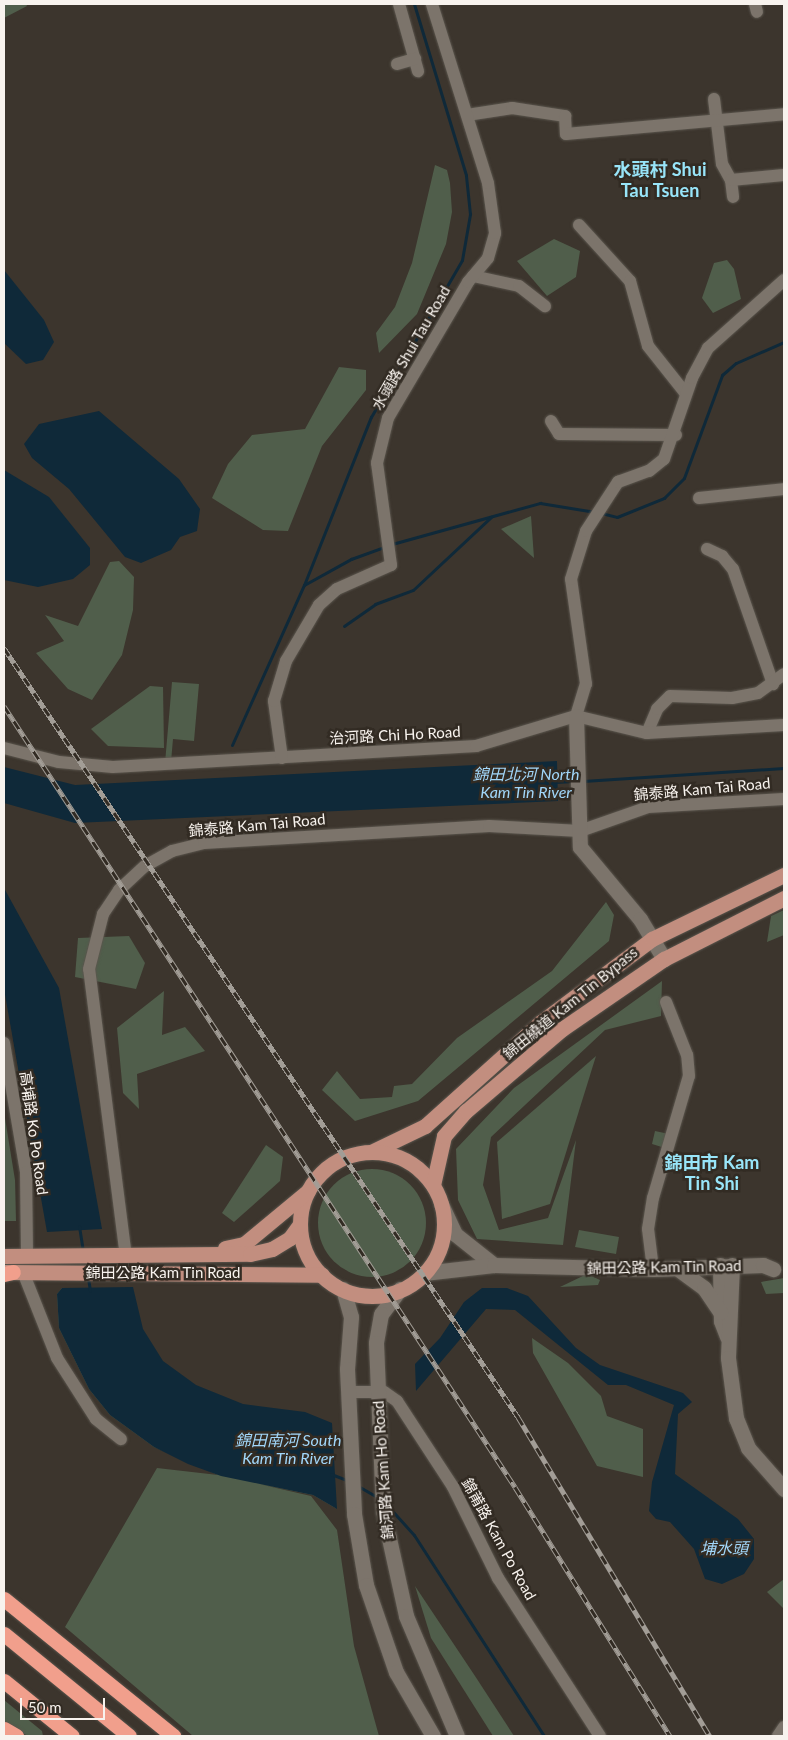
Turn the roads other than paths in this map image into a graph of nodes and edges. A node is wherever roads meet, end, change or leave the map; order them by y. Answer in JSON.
{"nodes":[{"id":1,"x":399,"y":4,"type":"edge"},
{"id":2,"x":432,"y":4,"type":"edge"},
{"id":3,"x":397,"y":64,"type":"dead end"},
{"id":4,"x":714,"y":99,"type":"dead end"},
{"id":5,"x":784,"y":114,"type":"edge"},
{"id":6,"x":467,"y":115,"type":"junction"},
{"id":7,"x":718,"y":119,"type":"junction"},
{"id":8,"x":784,"y":175,"type":"edge"},
{"id":9,"x":731,"y":180,"type":"junction"},
{"id":10,"x":733,"y":197,"type":"dead end"},
{"id":11,"x":579,"y":225,"type":"dead end"},
{"id":12,"x":473,"y":276,"type":"junction"},
{"id":13,"x":784,"y":280,"type":"edge"},
{"id":14,"x":545,"y":306,"type":"dead end"},
{"id":15,"x":686,"y":394,"type":"junction"},
{"id":16,"x":551,"y":421,"type":"dead end"},
{"id":17,"x":676,"y":434,"type":"junction"},
{"id":18,"x":784,"y":488,"type":"edge"},
{"id":19,"x":699,"y":498,"type":"dead end"},
{"id":20,"x":707,"y":549,"type":"dead end"},
{"id":21,"x":784,"y":674,"type":"edge"},
{"id":22,"x":773,"y":684,"type":"junction"},
{"id":23,"x":576,"y":716,"type":"junction"},
{"id":24,"x":784,"y":725,"type":"edge"},
{"id":25,"x":647,"y":733,"type":"junction"},
{"id":26,"x":4,"y":748,"type":"edge"},
{"id":27,"x":282,"y":758,"type":"junction"},
{"id":28,"x":784,"y":799,"type":"edge"},
{"id":29,"x":580,"y":831,"type":"junction"},
{"id":30,"x":784,"y":875,"type":"edge"},
{"id":31,"x":784,"y":898,"type":"edge"},
{"id":32,"x":652,"y":939,"type":"junction"},
{"id":33,"x":664,"y":959,"type":"junction"},
{"id":34,"x":666,"y":1002,"type":"dead end"},
{"id":35,"x":4,"y":1043,"type":"edge"},
{"id":36,"x":371,"y":1152,"type":"junction"},
{"id":37,"x":433,"y":1185,"type":"junction"},
{"id":38,"x":308,"y":1191,"type":"junction"},
{"id":39,"x":441,"y":1204,"type":"junction"},
{"id":40,"x":300,"y":1224,"type":"junction"},
{"id":41,"x":4,"y":1256,"type":"edge"},
{"id":42,"x":191,"y":1256,"type":"junction"},
{"id":43,"x":33,"y":1257,"type":"junction"},
{"id":44,"x":123,"y":1257,"type":"junction"},
{"id":45,"x":494,"y":1265,"type":"junction"},
{"id":46,"x":778,"y":1268,"type":"edge"},
{"id":47,"x":653,"y":1270,"type":"junction"},
{"id":48,"x":726,"y":1270,"type":"junction"},
{"id":49,"x":683,"y":1272,"type":"junction"},
{"id":50,"x":11,"y":1273,"type":"edge"},
{"id":51,"x":424,"y":1273,"type":"junction"},
{"id":52,"x":322,"y":1276,"type":"junction"},
{"id":53,"x":343,"y":1289,"type":"junction"},
{"id":54,"x":400,"y":1289,"type":"junction"},
{"id":55,"x":721,"y":1316,"type":"junction"},
{"id":56,"x":727,"y":1337,"type":"junction"},
{"id":57,"x":377,"y":1391,"type":"junction"},
{"id":58,"x":348,"y":1392,"type":"junction"},
{"id":59,"x":121,"y":1439,"type":"dead end"},
{"id":60,"x":784,"y":1489,"type":"edge"},
{"id":61,"x":4,"y":1599,"type":"edge"},
{"id":62,"x":4,"y":1634,"type":"edge"},
{"id":63,"x":4,"y":1681,"type":"edge"},
{"id":64,"x":784,"y":1727,"type":"edge"},
{"id":65,"x":4,"y":1729,"type":"edge"},
{"id":66,"x":16,"y":1736,"type":"edge"},
{"id":67,"x":72,"y":1736,"type":"edge"},
{"id":68,"x":129,"y":1736,"type":"edge"},
{"id":69,"x":172,"y":1736,"type":"edge"},
{"id":70,"x":433,"y":1736,"type":"edge"},
{"id":71,"x":457,"y":1736,"type":"edge"},
{"id":72,"x":600,"y":1736,"type":"edge"},
{"id":73,"x":778,"y":1736,"type":"edge"}],
"edges":[{"from":1,"to":3,"type":"street"},
{"from":2,"to":6,"type":"street","name":"水頭路 Shui Tau Road"},
{"from":4,"to":7,"type":"street"},
{"from":5,"to":7,"type":"street"},
{"from":6,"to":7,"type":"street"},
{"from":6,"to":12,"type":"street","name":"水頭路 Shui Tau Road"},
{"from":7,"to":9,"type":"street"},
{"from":8,"to":9,"type":"street"},
{"from":9,"to":10,"type":"street"},
{"from":11,"to":15,"type":"street"},
{"from":12,"to":14,"type":"street"},
{"from":12,"to":27,"type":"street","name":"水頭路 Shui Tau Road"},
{"from":13,"to":15,"type":"street"},
{"from":15,"to":17,"type":"street"},
{"from":16,"to":17,"type":"street"},
{"from":17,"to":23,"type":"street"},
{"from":18,"to":19,"type":"street"},
{"from":20,"to":22,"type":"street"},
{"from":21,"to":22,"type":"street"},
{"from":22,"to":25,"type":"street"},
{"from":23,"to":25,"type":"street"},
{"from":23,"to":27,"type":"street","name":"治河路 Chi Ho Road"},
{"from":23,"to":29,"type":"main road"},
{"from":24,"to":25,"type":"street"},
{"from":26,"to":27,"type":"street","name":"治河路 Chi Ho Road"},
{"from":28,"to":29,"type":"street","name":"錦泰路 Kam Tai Road"},
{"from":29,"to":32,"type":"main road"},
{"from":29,"to":44,"type":"street","name":"錦泰路 Kam Tai Road"},
{"from":30,"to":32,"type":"main road","name":"錦田繞道 Kam Tin Bypass"},
{"from":31,"to":33,"type":"main road","name":"錦田繞道 Kam Tin Bypass"},
{"from":32,"to":33,"type":"main road"},
{"from":32,"to":36,"type":"main road","name":"錦田繞道 Kam Tin Bypass"},
{"from":33,"to":37,"type":"main road","name":"錦田繞道 Kam Tin Bypass"},
{"from":34,"to":47,"type":"street"},
{"from":35,"to":43,"type":"street","name":"高埔路 Ko Po Road"},
{"from":36,"to":37,"type":"main road","name":"錦田公路 Kam Tin Road"},
{"from":36,"to":38,"type":"main road","name":"錦田公路 Kam Tin Road"},
{"from":37,"to":39,"type":"main road","name":"錦田公路 Kam Tin Road"},
{"from":38,"to":40,"type":"main road","name":"錦田公路 Kam Tin Road"},
{"from":38,"to":42,"type":"main road"},
{"from":39,"to":45,"type":"main road","name":"錦田公路 Kam Tin Road"},
{"from":39,"to":51,"type":"main road","name":"錦田公路 Kam Tin Road"},
{"from":40,"to":42,"type":"main road","name":"錦田公路 Kam Tin Road"},
{"from":40,"to":52,"type":"main road","name":"錦田公路 Kam Tin Road"},
{"from":41,"to":43,"type":"main road","name":"錦田公路 Kam Tin Road"},
{"from":42,"to":44,"type":"main road","name":"錦田公路 Kam Tin Road"},
{"from":43,"to":44,"type":"main road","name":"錦田公路 Kam Tin Road"},
{"from":45,"to":47,"type":"main road","name":"錦田公路 Kam Tin Road"},
{"from":45,"to":51,"type":"main road","name":"錦田公路 Kam Tin Road"},
{"from":46,"to":48,"type":"main road","name":"錦田公路 Kam Tin Road"},
{"from":47,"to":49,"type":"main road","name":"錦田公路 Kam Tin Road"},
{"from":48,"to":49,"type":"main road","name":"錦田公路 Kam Tin Road"},
{"from":48,"to":55,"type":"main road"},
{"from":48,"to":56,"type":"main road"},
{"from":49,"to":55,"type":"main road"},
{"from":50,"to":52,"type":"main road","name":"錦田公路 Kam Tin Road"},
{"from":50,"to":59,"type":"street"},
{"from":51,"to":54,"type":"main road","name":"錦田公路 Kam Tin Road"},
{"from":52,"to":53,"type":"main road","name":"錦田公路 Kam Tin Road"},
{"from":53,"to":54,"type":"main road","name":"錦田公路 Kam Tin Road"},
{"from":53,"to":58,"type":"main road","name":"錦河路 Kam Ho Road"},
{"from":54,"to":57,"type":"main road","name":"錦河路 Kam Ho Road"},
{"from":55,"to":56,"type":"main road"},
{"from":56,"to":60,"type":"main road"},
{"from":57,"to":58,"type":"street","name":"錦莆路 Kam Po Road"},
{"from":57,"to":71,"type":"main road","name":"錦河路 Kam Ho Road"},
{"from":57,"to":72,"type":"street","name":"錦莆路 Kam Po Road"},
{"from":58,"to":70,"type":"main road","name":"錦河路 Kam Ho Road"},
{"from":61,"to":69,"type":"highway"},
{"from":62,"to":68,"type":"highway"},
{"from":63,"to":67,"type":"highway"},
{"from":64,"to":73,"type":"street"},
{"from":65,"to":66,"type":"highway"}]}
